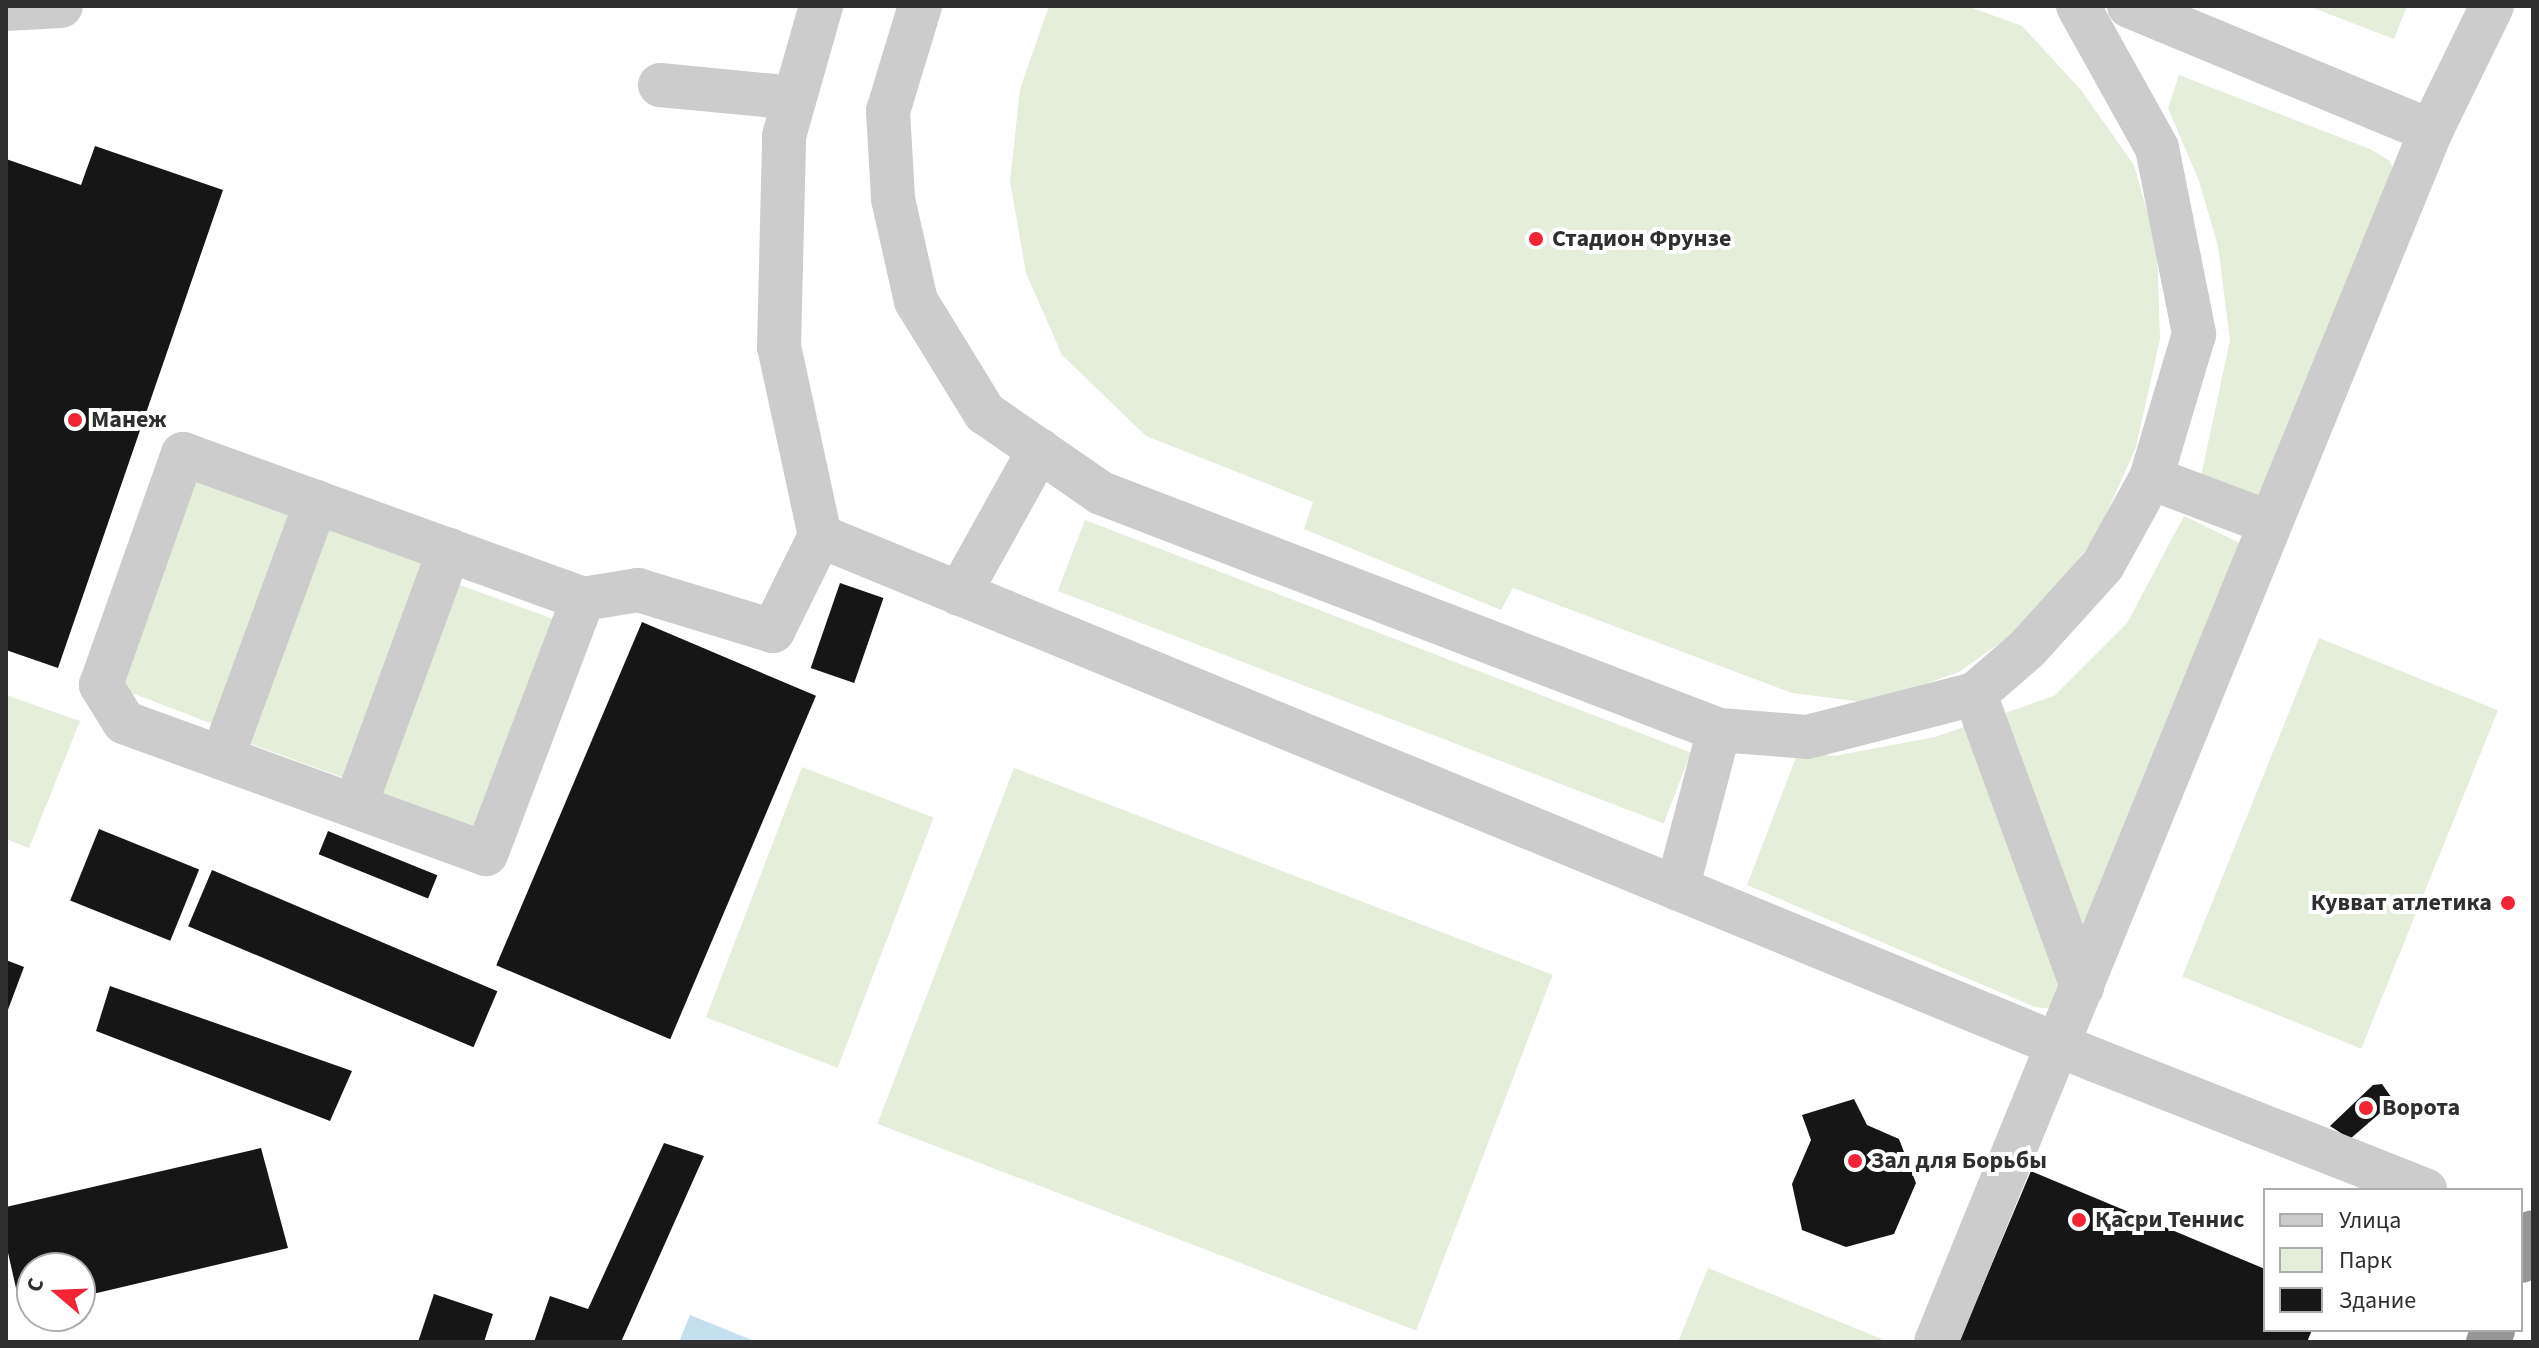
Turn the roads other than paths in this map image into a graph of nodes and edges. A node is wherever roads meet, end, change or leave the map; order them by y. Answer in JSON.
{"nodes":[{"id":1,"x":61,"y":6,"type":"edge"},
{"id":2,"x":821,"y":6,"type":"edge"},
{"id":3,"x":920,"y":6,"type":"edge"},
{"id":4,"x":2078,"y":6,"type":"edge"},
{"id":5,"x":2129,"y":6,"type":"edge"},
{"id":6,"x":2492,"y":6,"type":"edge"},
{"id":7,"x":6,"y":9,"type":"edge"},
{"id":8,"x":660,"y":85,"type":"dead end"},
{"id":9,"x":794,"y":98,"type":"junction"},
{"id":10,"x":2431,"y":131,"type":"junction"},
{"id":11,"x":1039,"y":450,"type":"junction"},
{"id":12,"x":2151,"y":478,"type":"junction"},
{"id":13,"x":316,"y":502,"type":"junction"},
{"id":14,"x":2270,"y":523,"type":"junction"},
{"id":15,"x":820,"y":536,"type":"junction"},
{"id":16,"x":449,"y":550,"type":"junction"},
{"id":17,"x":959,"y":594,"type":"junction"},
{"id":18,"x":583,"y":599,"type":"junction"},
{"id":19,"x":1975,"y":694,"type":"junction"},
{"id":20,"x":1719,"y":730,"type":"junction"},
{"id":21,"x":222,"y":758,"type":"junction"},
{"id":22,"x":355,"y":806,"type":"junction"},
{"id":23,"x":1677,"y":889,"type":"junction"},
{"id":24,"x":2082,"y":987,"type":"junction"},
{"id":25,"x":2060,"y":1046,"type":"junction"},
{"id":26,"x":2420,"y":1188,"type":"edge"},
{"id":27,"x":2533,"y":1231,"type":"edge"},
{"id":28,"x":2523,"y":1256,"type":"edge"},
{"id":29,"x":1936,"y":1342,"type":"edge"}],
"edges":[{"from":1,"to":7,"type":"street"},
{"from":2,"to":9,"type":"street"},
{"from":3,"to":11,"type":"street"},
{"from":4,"to":12,"type":"street"},
{"from":5,"to":10,"type":"street"},
{"from":6,"to":10,"type":"street"},
{"from":8,"to":9,"type":"street"},
{"from":9,"to":15,"type":"street"},
{"from":10,"to":14,"type":"street"},
{"from":11,"to":17,"type":"street"},
{"from":11,"to":20,"type":"street"},
{"from":12,"to":14,"type":"street"},
{"from":12,"to":19,"type":"street"},
{"from":13,"to":16,"type":"street"},
{"from":13,"to":21,"type":"street"},
{"from":13,"to":21,"type":"street"},
{"from":14,"to":24,"type":"street"},
{"from":15,"to":17,"type":"street"},
{"from":15,"to":18,"type":"street"},
{"from":16,"to":18,"type":"street"},
{"from":16,"to":22,"type":"street"},
{"from":17,"to":23,"type":"street"},
{"from":18,"to":22,"type":"street"},
{"from":19,"to":20,"type":"street"},
{"from":19,"to":24,"type":"street"},
{"from":20,"to":23,"type":"street"},
{"from":21,"to":22,"type":"street"},
{"from":23,"to":25,"type":"street"},
{"from":24,"to":25,"type":"street"},
{"from":25,"to":26,"type":"street"},
{"from":25,"to":29,"type":"street"},
{"from":27,"to":28,"type":"highway"}]}
